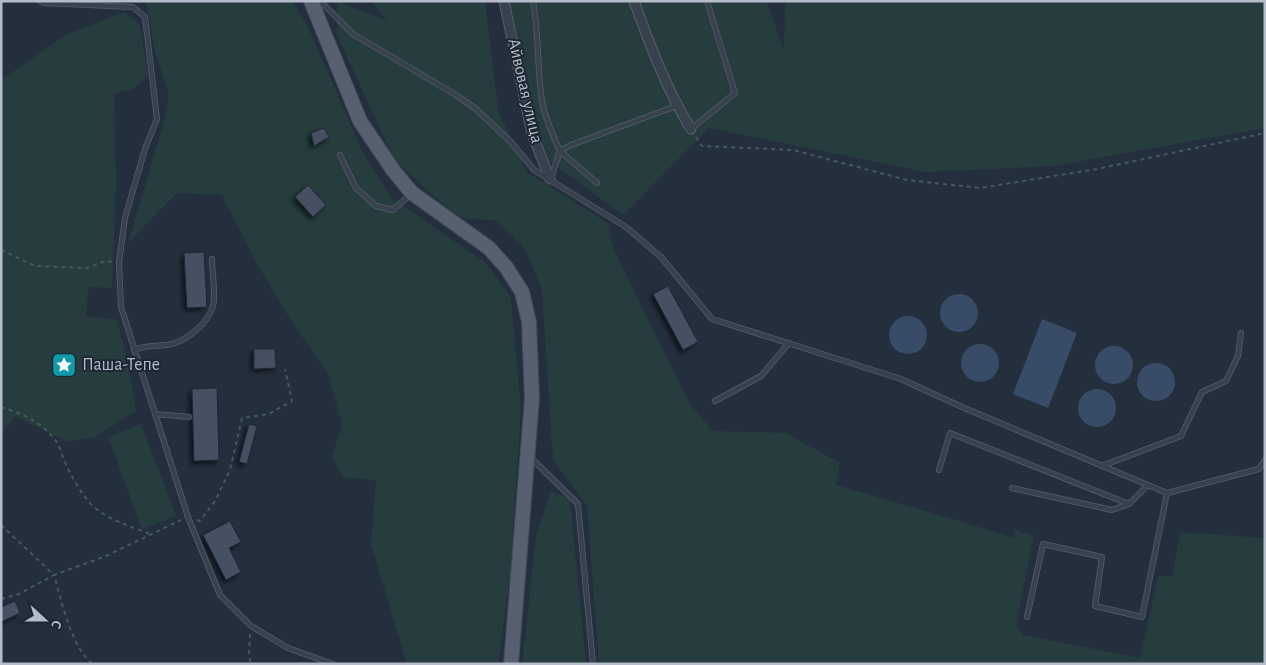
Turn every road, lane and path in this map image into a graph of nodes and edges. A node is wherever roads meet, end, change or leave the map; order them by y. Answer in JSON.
{"nodes":[{"id":1,"x":40,"y":1,"type":"edge"},
{"id":2,"x":311,"y":1,"type":"edge"},
{"id":3,"x":320,"y":1,"type":"edge"},
{"id":4,"x":504,"y":1,"type":"edge"},
{"id":5,"x":533,"y":1,"type":"edge"},
{"id":6,"x":634,"y":1,"type":"edge"},
{"id":7,"x":707,"y":1,"type":"edge"},
{"id":8,"x":676,"y":106,"type":"junction"},
{"id":9,"x":691,"y":129,"type":"junction"},
{"id":10,"x":1265,"y":133,"type":"edge"},
{"id":11,"x":560,"y":152,"type":"junction"},
{"id":12,"x":340,"y":155,"type":"dead end"},
{"id":13,"x":550,"y":179,"type":"junction"},
{"id":14,"x":597,"y":183,"type":"dead end"},
{"id":15,"x":412,"y":193,"type":"junction"},
{"id":16,"x":1,"y":250,"type":"edge"},
{"id":17,"x":212,"y":259,"type":"dead end"},
{"id":18,"x":119,"y":262,"type":"junction"},
{"id":19,"x":1241,"y":333,"type":"dead end"},
{"id":20,"x":789,"y":344,"type":"junction"},
{"id":21,"x":134,"y":350,"type":"junction"},
{"id":22,"x":285,"y":369,"type":"dead end"},
{"id":23,"x":715,"y":401,"type":"dead end"},
{"id":24,"x":1,"y":406,"type":"edge"},
{"id":25,"x":155,"y":414,"type":"junction"},
{"id":26,"x":189,"y":417,"type":"dead end"},
{"id":27,"x":528,"y":454,"type":"junction"},
{"id":28,"x":1265,"y":460,"type":"edge"},
{"id":29,"x":1102,"y":466,"type":"junction"},
{"id":30,"x":938,"y":470,"type":"dead end"},
{"id":31,"x":1148,"y":485,"type":"junction"},
{"id":32,"x":1012,"y":488,"type":"dead end"},
{"id":33,"x":1167,"y":493,"type":"junction"},
{"id":34,"x":1129,"y":504,"type":"junction"},
{"id":35,"x":188,"y":517,"type":"junction"},
{"id":36,"x":1,"y":525,"type":"edge"},
{"id":37,"x":151,"y":534,"type":"junction"},
{"id":38,"x":54,"y":575,"type":"junction"},
{"id":39,"x":1,"y":599,"type":"edge"},
{"id":40,"x":1027,"y":617,"type":"dead end"},
{"id":41,"x":250,"y":626,"type":"junction"},
{"id":42,"x":93,"y":664,"type":"edge"},
{"id":43,"x":251,"y":664,"type":"edge"},
{"id":44,"x":333,"y":664,"type":"edge"},
{"id":45,"x":512,"y":664,"type":"edge"},
{"id":46,"x":593,"y":664,"type":"edge"}],
"edges":[{"from":1,"to":18,"type":"lane"},
{"from":2,"to":15,"type":"main road"},
{"from":3,"to":13,"type":"lane"},
{"from":4,"to":13,"type":"street","name":"Айвовая улица"},
{"from":5,"to":11,"type":"lane"},
{"from":6,"to":8,"type":"street"},
{"from":7,"to":9,"type":"lane"},
{"from":8,"to":9,"type":"street"},
{"from":8,"to":11,"type":"lane"},
{"from":9,"to":10,"type":"path"},
{"from":11,"to":13,"type":"lane"},
{"from":11,"to":14,"type":"lane"},
{"from":12,"to":15,"type":"lane"},
{"from":13,"to":20,"type":"lane"},
{"from":15,"to":27,"type":"main road"},
{"from":16,"to":18,"type":"path"},
{"from":17,"to":21,"type":"lane"},
{"from":18,"to":21,"type":"lane"},
{"from":19,"to":29,"type":"lane"},
{"from":20,"to":23,"type":"lane"},
{"from":20,"to":29,"type":"lane"},
{"from":21,"to":25,"type":"lane"},
{"from":22,"to":35,"type":"path"},
{"from":24,"to":37,"type":"path"},
{"from":25,"to":26,"type":"lane"},
{"from":25,"to":35,"type":"lane"},
{"from":27,"to":45,"type":"main road"},
{"from":27,"to":46,"type":"lane"},
{"from":28,"to":33,"type":"lane"},
{"from":29,"to":31,"type":"lane"},
{"from":30,"to":34,"type":"lane"},
{"from":31,"to":33,"type":"lane"},
{"from":31,"to":34,"type":"lane"},
{"from":32,"to":34,"type":"lane"},
{"from":33,"to":40,"type":"lane"},
{"from":35,"to":37,"type":"path"},
{"from":35,"to":41,"type":"lane"},
{"from":36,"to":38,"type":"path"},
{"from":37,"to":38,"type":"path"},
{"from":38,"to":39,"type":"path"},
{"from":38,"to":42,"type":"path"},
{"from":41,"to":43,"type":"path"},
{"from":41,"to":44,"type":"lane"}]}
